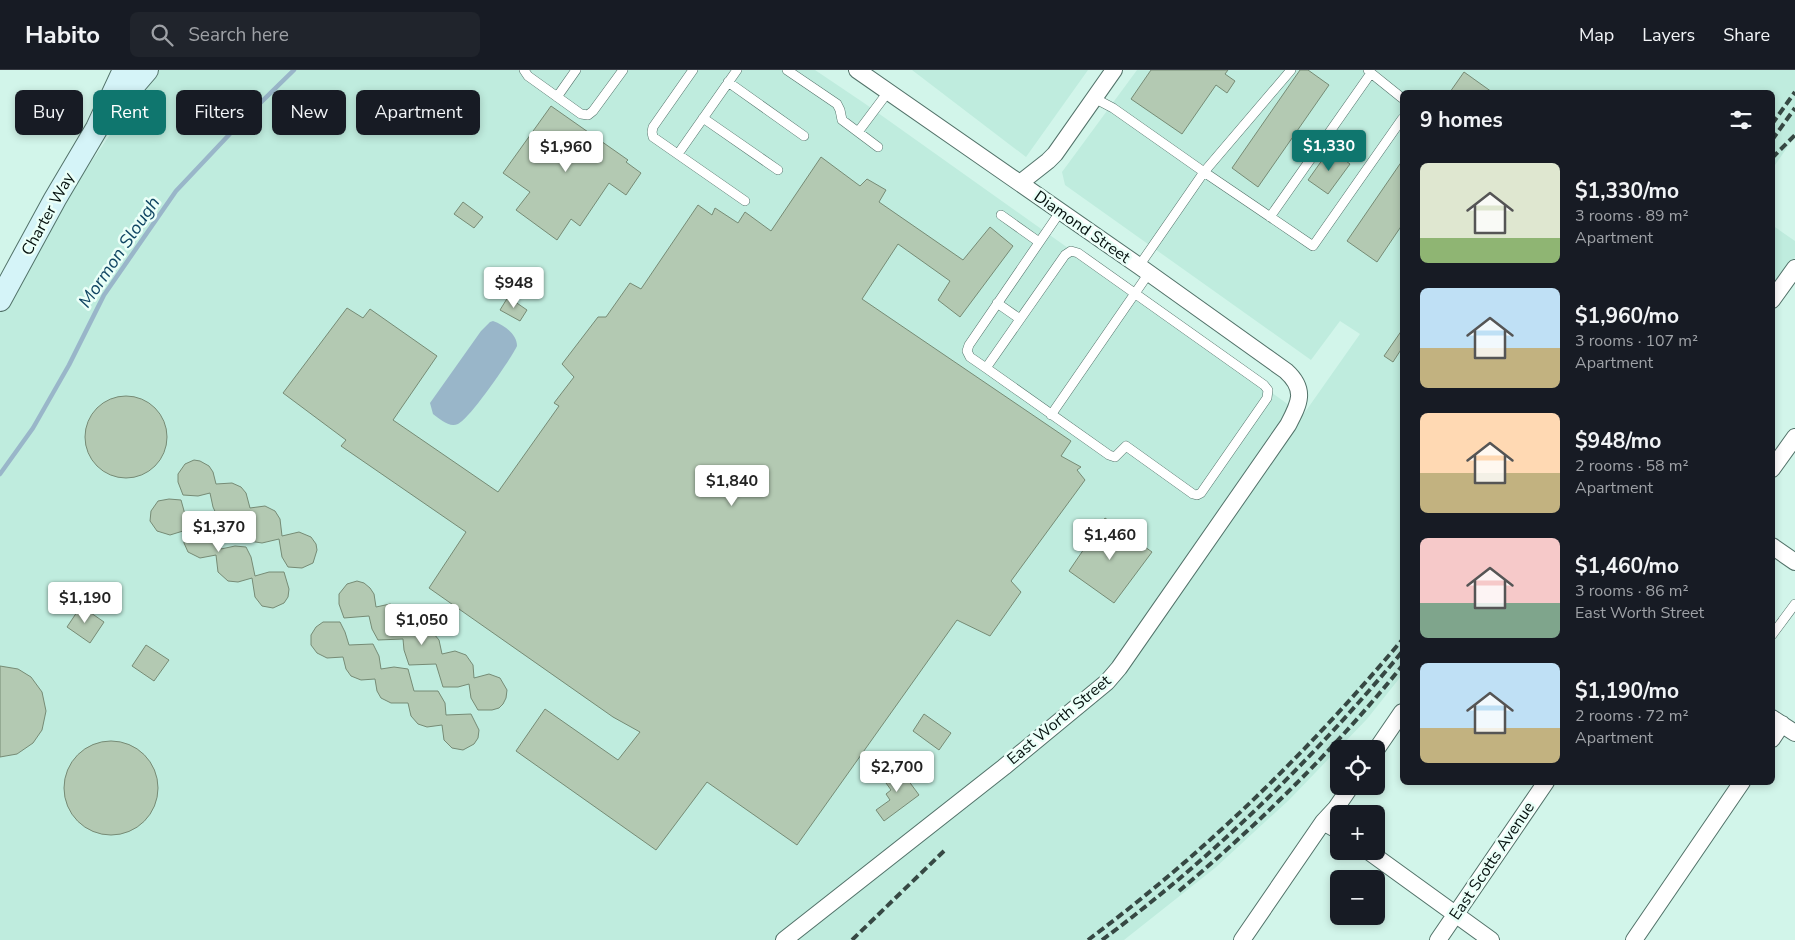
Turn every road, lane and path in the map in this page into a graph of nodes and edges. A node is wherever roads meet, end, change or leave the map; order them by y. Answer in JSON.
{"nodes":[{"id":1,"x":124,"y":70,"type":"edge"},
{"id":2,"x":147,"y":70,"type":"edge"},
{"id":3,"x":524,"y":70,"type":"edge"},
{"id":4,"x":576,"y":70,"type":"edge"},
{"id":5,"x":623,"y":70,"type":"edge"},
{"id":6,"x":693,"y":70,"type":"edge"},
{"id":7,"x":737,"y":70,"type":"edge"},
{"id":8,"x":787,"y":70,"type":"edge"},
{"id":9,"x":857,"y":70,"type":"edge"},
{"id":10,"x":1114,"y":70,"type":"edge"},
{"id":11,"x":1292,"y":70,"type":"edge"},
{"id":12,"x":1369,"y":71,"type":"edge"},
{"id":13,"x":728,"y":82,"type":"junction"},
{"id":14,"x":115,"y":90,"type":"edge"},
{"id":15,"x":130,"y":90,"type":"edge"},
{"id":16,"x":888,"y":92,"type":"junction"},
{"id":17,"x":1400,"y":96,"type":"edge"},
{"id":18,"x":557,"y":97,"type":"junction"},
{"id":19,"x":1094,"y":98,"type":"junction"},
{"id":20,"x":704,"y":118,"type":"junction"},
{"id":21,"x":1400,"y":122,"type":"edge"},
{"id":22,"x":858,"y":132,"type":"junction"},
{"id":23,"x":93,"y":135,"type":"edge"},
{"id":24,"x":804,"y":136,"type":"dead end"},
{"id":25,"x":878,"y":147,"type":"dead end"},
{"id":26,"x":678,"y":154,"type":"junction"},
{"id":27,"x":778,"y":170,"type":"dead end"},
{"id":28,"x":1204,"y":172,"type":"junction"},
{"id":29,"x":1020,"y":183,"type":"junction"},
{"id":30,"x":745,"y":201,"type":"dead end"},
{"id":31,"x":1060,"y":212,"type":"junction"},
{"id":32,"x":1000,"y":215,"type":"dead end"},
{"id":33,"x":1270,"y":217,"type":"junction"},
{"id":34,"x":1039,"y":242,"type":"junction"},
{"id":35,"x":1795,"y":268,"type":"edge"},
{"id":36,"x":1144,"y":270,"type":"junction"},
{"id":37,"x":1136,"y":294,"type":"junction"},
{"id":38,"x":1775,"y":296,"type":"edge"},
{"id":39,"x":0,"y":300,"type":"edge"},
{"id":40,"x":997,"y":303,"type":"junction"},
{"id":41,"x":1020,"y":318,"type":"junction"},
{"id":42,"x":986,"y":368,"type":"junction"},
{"id":43,"x":1299,"y":391,"type":"joint"},
{"id":44,"x":1051,"y":415,"type":"junction"},
{"id":45,"x":1795,"y":437,"type":"edge"},
{"id":46,"x":1775,"y":465,"type":"edge"},
{"id":47,"x":1775,"y":548,"type":"edge"},
{"id":48,"x":1795,"y":562,"type":"edge"},
{"id":49,"x":1795,"y":604,"type":"edge"},
{"id":50,"x":1775,"y":631,"type":"edge"},
{"id":51,"x":1400,"y":715,"type":"edge"},
{"id":52,"x":1383,"y":740,"type":"edge"},
{"id":53,"x":1544,"y":785,"type":"edge"},
{"id":54,"x":1740,"y":785,"type":"edge"},
{"id":55,"x":1345,"y":795,"type":"edge"},
{"id":56,"x":1323,"y":822,"type":"junction"},
{"id":57,"x":1330,"y":826,"type":"edge"},
{"id":58,"x":1380,"y":860,"type":"edge"},
{"id":59,"x":1455,"y":914,"type":"junction"},
{"id":60,"x":784,"y":940,"type":"edge"},
{"id":61,"x":1242,"y":940,"type":"edge"},
{"id":62,"x":1438,"y":940,"type":"edge"},
{"id":63,"x":1491,"y":940,"type":"edge"},
{"id":64,"x":1634,"y":940,"type":"edge"}],
"edges":[{"from":1,"to":14,"type":"main road","name":"Charter Way"},
{"from":2,"to":15,"type":"main road","name":"Charter Way"},
{"from":3,"to":18,"type":"lane"},
{"from":4,"to":18,"type":"lane"},
{"from":5,"to":18,"type":"lane"},
{"from":6,"to":26,"type":"lane"},
{"from":7,"to":13,"type":"lane"},
{"from":8,"to":22,"type":"lane"},
{"from":9,"to":16,"type":"street","name":"Diamond Street"},
{"from":10,"to":19,"type":"street"},
{"from":11,"to":28,"type":"lane"},
{"from":12,"to":17,"type":"lane"},
{"from":12,"to":33,"type":"lane"},
{"from":13,"to":20,"type":"lane"},
{"from":13,"to":24,"type":"lane"},
{"from":16,"to":22,"type":"lane"},
{"from":16,"to":29,"type":"street","name":"Diamond Street"},
{"from":19,"to":28,"type":"lane"},
{"from":19,"to":29,"type":"street"},
{"from":20,"to":26,"type":"lane"},
{"from":20,"to":27,"type":"lane"},
{"from":21,"to":33,"type":"lane"},
{"from":22,"to":25,"type":"lane"},
{"from":23,"to":39,"type":"main road","name":"Charter Way"},
{"from":26,"to":30,"type":"lane"},
{"from":28,"to":33,"type":"lane"},
{"from":28,"to":36,"type":"lane"},
{"from":29,"to":31,"type":"street","name":"Diamond Street"},
{"from":31,"to":34,"type":"lane"},
{"from":31,"to":36,"type":"street","name":"Diamond Street"},
{"from":32,"to":34,"type":"lane"},
{"from":34,"to":40,"type":"lane"},
{"from":35,"to":38,"type":"street"},
{"from":36,"to":37,"type":"lane"},
{"from":36,"to":43,"type":"street","name":"Diamond Street"},
{"from":37,"to":41,"type":"lane"},
{"from":37,"to":44,"type":"lane"},
{"from":37,"to":44,"type":"lane"},
{"from":40,"to":41,"type":"lane"},
{"from":40,"to":42,"type":"lane"},
{"from":41,"to":42,"type":"lane"},
{"from":42,"to":44,"type":"lane"},
{"from":43,"to":60,"type":"street","name":"East Worth Street"},
{"from":45,"to":46,"type":"street"},
{"from":47,"to":48,"type":"street"},
{"from":49,"to":50,"type":"lane"},
{"from":51,"to":52,"type":"street"},
{"from":53,"to":59,"type":"street","name":"East Scotts Avenue"},
{"from":54,"to":64,"type":"street"},
{"from":55,"to":56,"type":"street"},
{"from":56,"to":57,"type":"street"},
{"from":56,"to":61,"type":"street"},
{"from":58,"to":59,"type":"street"},
{"from":59,"to":62,"type":"street","name":"East Scotts Avenue"},
{"from":59,"to":63,"type":"street"}]}
